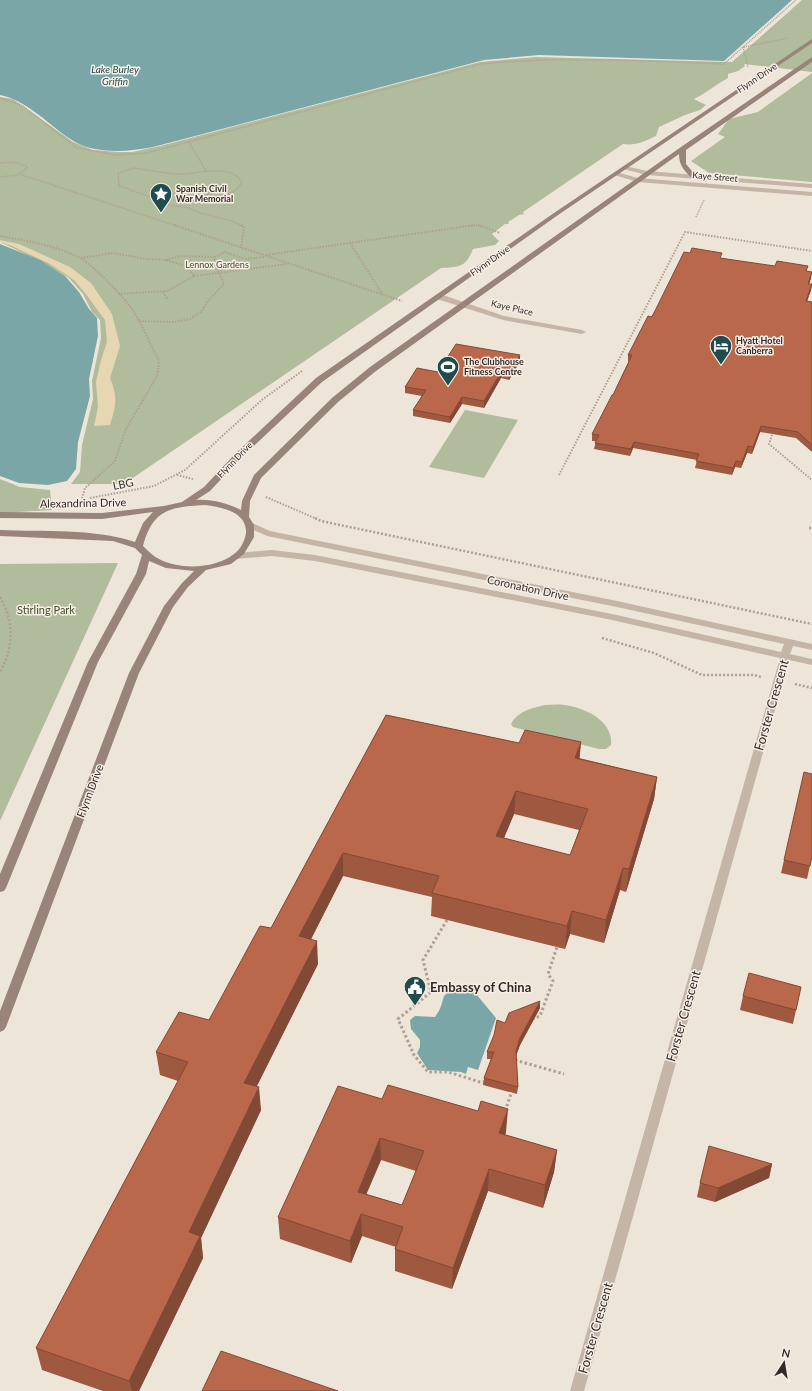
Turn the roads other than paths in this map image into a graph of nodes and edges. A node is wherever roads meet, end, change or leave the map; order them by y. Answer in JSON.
{"nodes":[{"id":1,"x":812,"y":41,"type":"edge"},
{"id":2,"x":812,"y":59,"type":"edge"},
{"id":3,"x":683,"y":148,"type":"junction"},
{"id":4,"x":625,"y":168,"type":"junction"},
{"id":5,"x":647,"y":173,"type":"junction"},
{"id":6,"x":616,"y":174,"type":"junction"},
{"id":7,"x":694,"y":177,"type":"junction"},
{"id":8,"x":638,"y":180,"type":"junction"},
{"id":9,"x":812,"y":186,"type":"edge"},
{"id":10,"x":812,"y":194,"type":"edge"},
{"id":11,"x":575,"y":202,"type":"junction"},
{"id":12,"x":583,"y":205,"type":"dead end"},
{"id":13,"x":590,"y":207,"type":"dead end"},
{"id":14,"x":597,"y":209,"type":"junction"},
{"id":15,"x":440,"y":296,"type":"junction"},
{"id":16,"x":464,"y":306,"type":"junction"},
{"id":17,"x":582,"y":332,"type":"dead end"},
{"id":18,"x":185,"y":503,"type":"junction"},
{"id":19,"x":166,"y":508,"type":"junction"},
{"id":20,"x":0,"y":516,"type":"edge"},
{"id":21,"x":247,"y":521,"type":"junction"},
{"id":22,"x":0,"y":534,"type":"edge"},
{"id":23,"x":138,"y":546,"type":"junction"},
{"id":24,"x":146,"y":555,"type":"junction"},
{"id":25,"x":236,"y":556,"type":"junction"},
{"id":26,"x":203,"y":568,"type":"junction"},
{"id":27,"x":789,"y":642,"type":"junction"},
{"id":28,"x":812,"y":647,"type":"edge"},
{"id":29,"x":785,"y":657,"type":"junction"},
{"id":30,"x":812,"y":662,"type":"edge"},
{"id":31,"x":0,"y":888,"type":"edge"},
{"id":32,"x":0,"y":1027,"type":"edge"},
{"id":33,"x":577,"y":1391,"type":"edge"}],
"edges":[{"from":1,"to":4,"type":"main road","name":"Flynn Drive"},
{"from":2,"to":3,"type":"main road","name":"Flynn Drive"},
{"from":3,"to":5,"type":"main road","name":"Flynn Drive"},
{"from":3,"to":7,"type":"main road"},
{"from":4,"to":5,"type":"street","name":"Kaye Street"},
{"from":4,"to":6,"type":"main road","name":"Flynn Drive"},
{"from":5,"to":7,"type":"street","name":"Kaye Street"},
{"from":5,"to":8,"type":"main road","name":"Flynn Drive"},
{"from":6,"to":8,"type":"street","name":"Kaye Street"},
{"from":6,"to":11,"type":"main road","name":"Flynn Drive"},
{"from":7,"to":9,"type":"street","name":"Kaye Street"},
{"from":8,"to":10,"type":"street","name":"Kaye Street"},
{"from":8,"to":14,"type":"main road","name":"Flynn Drive"},
{"from":11,"to":12,"type":"main road"},
{"from":11,"to":15,"type":"main road","name":"Flynn Drive"},
{"from":13,"to":14,"type":"main road"},
{"from":14,"to":16,"type":"main road","name":"Flynn Drive"},
{"from":15,"to":16,"type":"street","name":"Kaye Place"},
{"from":15,"to":18,"type":"main road","name":"Flynn Drive"},
{"from":16,"to":17,"type":"street","name":"Kaye Place"},
{"from":16,"to":21,"type":"main road","name":"Flynn Drive"},
{"from":18,"to":19,"type":"main road"},
{"from":18,"to":21,"type":"main road"},
{"from":19,"to":20,"type":"main road","name":"Alexandrina Drive"},
{"from":19,"to":23,"type":"main road"},
{"from":21,"to":25,"type":"main road"},
{"from":21,"to":27,"type":"street","name":"Coronation Drive"},
{"from":22,"to":23,"type":"main road"},
{"from":23,"to":24,"type":"main road"},
{"from":24,"to":26,"type":"main road"},
{"from":24,"to":31,"type":"main road"},
{"from":25,"to":26,"type":"main road"},
{"from":25,"to":29,"type":"street","name":"Coronation Drive"},
{"from":26,"to":32,"type":"main road","name":"Flynn Drive"},
{"from":27,"to":28,"type":"street","name":"Coronation Drive"},
{"from":27,"to":29,"type":"street","name":"Forster Crescent"},
{"from":29,"to":30,"type":"street","name":"Coronation Drive"},
{"from":29,"to":33,"type":"street","name":"Forster Crescent"}]}
